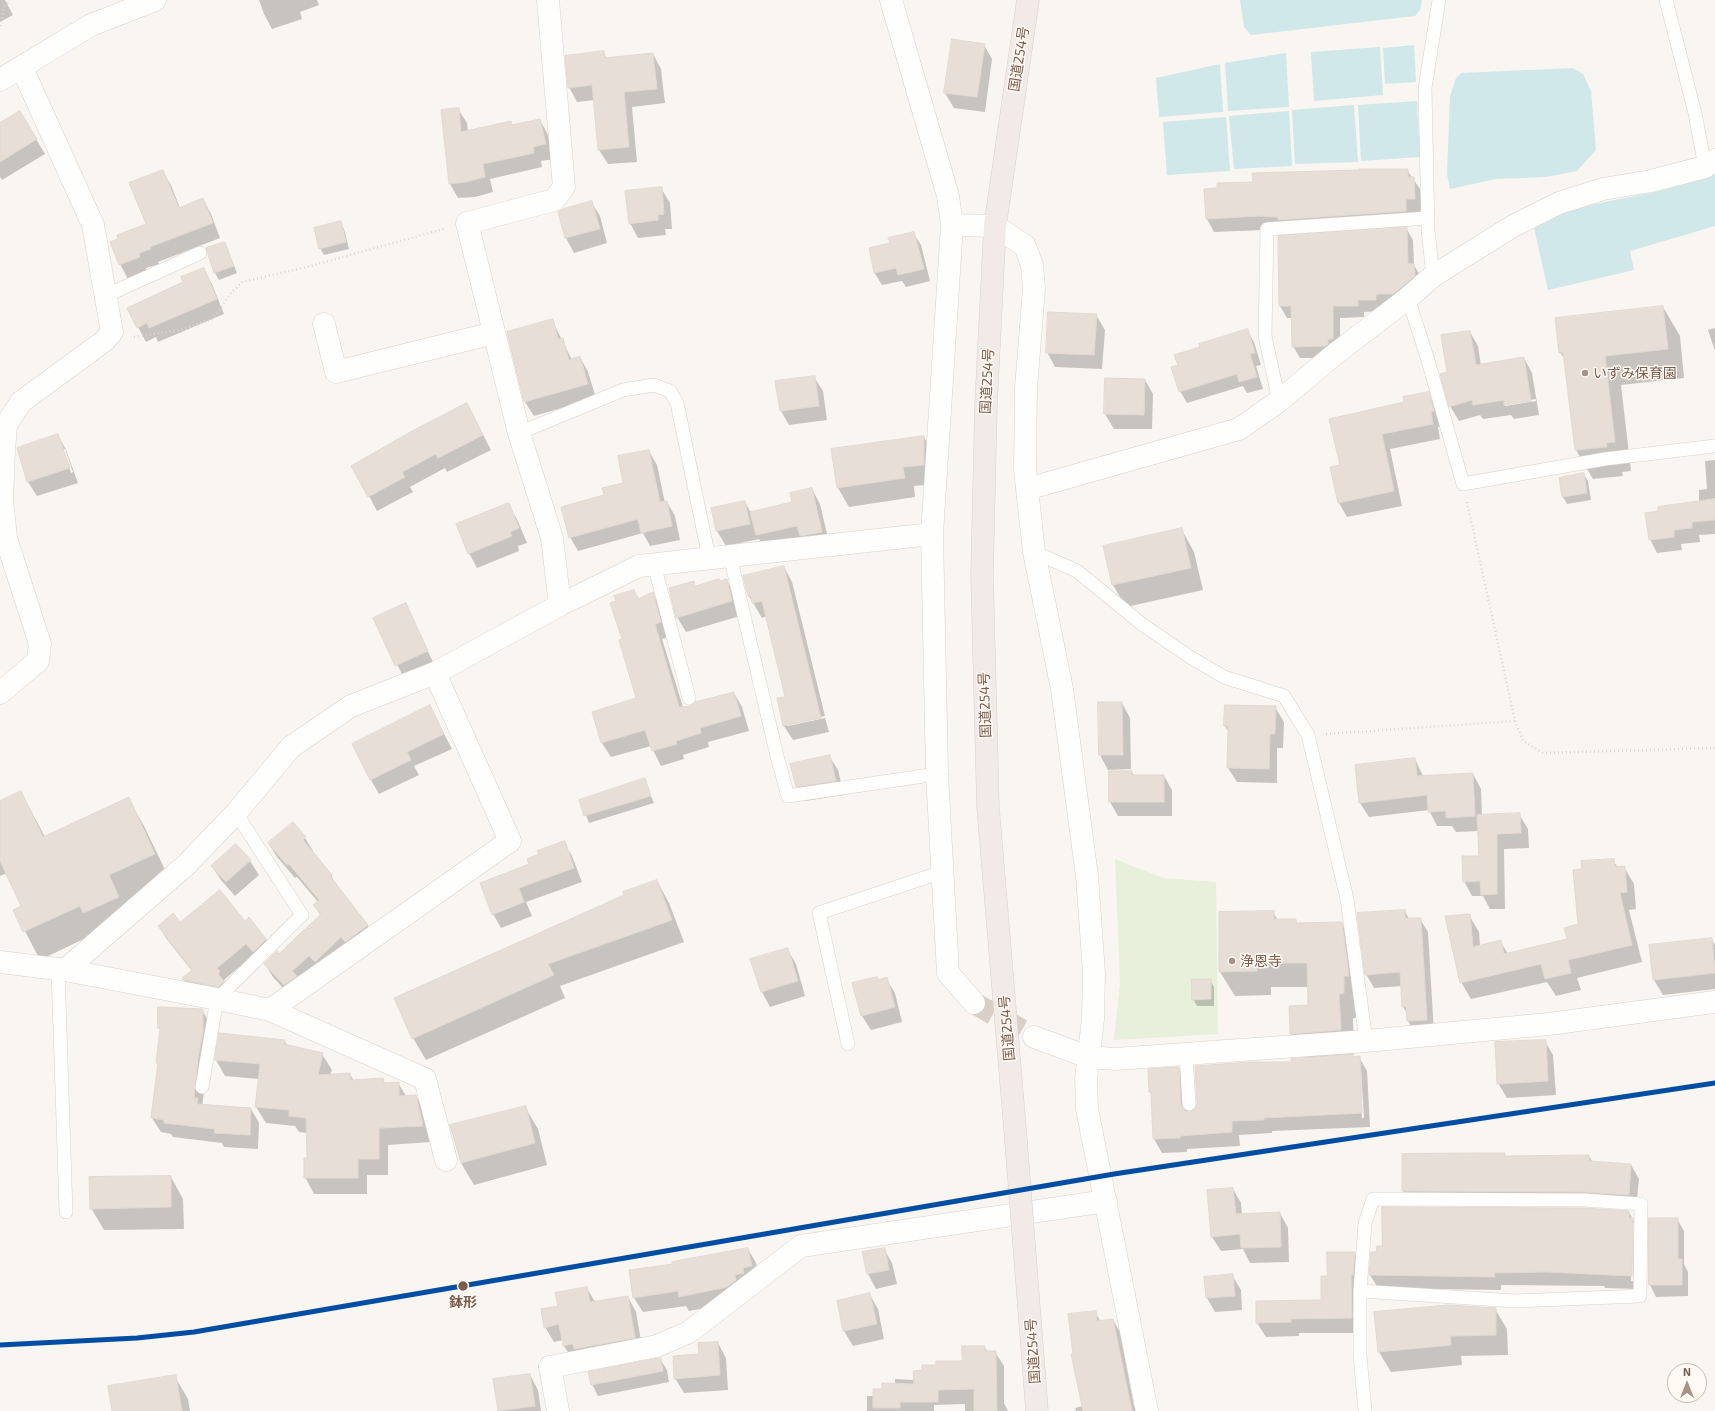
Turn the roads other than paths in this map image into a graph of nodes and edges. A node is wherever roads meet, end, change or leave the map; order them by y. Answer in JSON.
{"nodes":[{"id":1,"x":155,"y":0,"type":"edge"},
{"id":2,"x":548,"y":0,"type":"edge"},
{"id":3,"x":891,"y":0,"type":"edge"},
{"id":4,"x":1028,"y":0,"type":"edge"},
{"id":5,"x":1440,"y":0,"type":"edge"},
{"id":6,"x":1666,"y":0,"type":"edge"},
{"id":7,"x":22,"y":68,"type":"junction"},
{"id":8,"x":1,"y":78,"type":"edge"},
{"id":9,"x":1710,"y":163,"type":"edge"},
{"id":10,"x":1428,"y":218,"type":"junction"},
{"id":11,"x":952,"y":225,"type":"junction"},
{"id":12,"x":995,"y":226,"type":"junction"},
{"id":13,"x":200,"y":254,"type":"dead end"},
{"id":14,"x":1433,"y":276,"type":"junction"},
{"id":15,"x":105,"y":296,"type":"junction"},
{"id":16,"x":1408,"y":298,"type":"junction"},
{"id":17,"x":324,"y":324,"type":"dead end"},
{"id":18,"x":494,"y":333,"type":"junction"},
{"id":19,"x":1279,"y":401,"type":"junction"},
{"id":20,"x":519,"y":433,"type":"junction"},
{"id":21,"x":1715,"y":446,"type":"edge"},
{"id":22,"x":1027,"y":489,"type":"junction"},
{"id":23,"x":932,"y":534,"type":"junction"},
{"id":24,"x":1034,"y":552,"type":"junction"},
{"id":25,"x":720,"y":557,"type":"junction"},
{"id":26,"x":654,"y":564,"type":"junction"},
{"id":27,"x":560,"y":605,"type":"junction"},
{"id":28,"x":435,"y":673,"type":"junction"},
{"id":29,"x":0,"y":693,"type":"edge"},
{"id":30,"x":690,"y":698,"type":"dead end"},
{"id":31,"x":938,"y":774,"type":"junction"},
{"id":32,"x":236,"y":813,"type":"junction"},
{"id":33,"x":942,"y":872,"type":"junction"},
{"id":34,"x":0,"y":962,"type":"edge"},
{"id":35,"x":62,"y":970,"type":"junction"},
{"id":36,"x":217,"y":998,"type":"junction"},
{"id":37,"x":1715,"y":1002,"type":"edge"},
{"id":38,"x":974,"y":1003,"type":"tunnel mouth"},
{"id":39,"x":270,"y":1010,"type":"junction"},
{"id":40,"x":1034,"y":1037,"type":"tunnel mouth"},
{"id":41,"x":1366,"y":1041,"type":"junction"},
{"id":42,"x":848,"y":1044,"type":"dead end"},
{"id":43,"x":1186,"y":1055,"type":"junction"},
{"id":44,"x":1088,"y":1057,"type":"junction"},
{"id":45,"x":202,"y":1087,"type":"dead end"},
{"id":46,"x":1189,"y":1104,"type":"dead end"},
{"id":47,"x":446,"y":1160,"type":"dead end"},
{"id":48,"x":1106,"y":1201,"type":"junction"},
{"id":49,"x":66,"y":1212,"type":"dead end"},
{"id":50,"x":1360,"y":1291,"type":"junction"},
{"id":51,"x":558,"y":1411,"type":"edge"},
{"id":52,"x":1037,"y":1411,"type":"edge"},
{"id":53,"x":1147,"y":1411,"type":"edge"},
{"id":54,"x":1365,"y":1411,"type":"edge"}],
"edges":[{"from":1,"to":7,"type":"street"},
{"from":2,"to":18,"type":"street"},
{"from":3,"to":11,"type":"street"},
{"from":4,"to":12,"type":"highway","name":"国道254号"},
{"from":5,"to":10,"type":"lane"},
{"from":6,"to":9,"type":"lane"},
{"from":7,"to":8,"type":"street"},
{"from":7,"to":15,"type":"street"},
{"from":9,"to":14,"type":"street"},
{"from":10,"to":14,"type":"lane"},
{"from":10,"to":19,"type":"lane"},
{"from":11,"to":12,"type":"street"},
{"from":11,"to":23,"type":"street"},
{"from":12,"to":22,"type":"street"},
{"from":12,"to":52,"type":"highway","name":"国道254号","bridge":true},
{"from":13,"to":15,"type":"lane"},
{"from":14,"to":16,"type":"street"},
{"from":15,"to":29,"type":"street"},
{"from":16,"to":19,"type":"street"},
{"from":16,"to":21,"type":"lane"},
{"from":17,"to":18,"type":"street"},
{"from":18,"to":20,"type":"street"},
{"from":19,"to":22,"type":"street"},
{"from":20,"to":25,"type":"lane"},
{"from":20,"to":27,"type":"street"},
{"from":22,"to":24,"type":"street"},
{"from":23,"to":25,"type":"street"},
{"from":23,"to":31,"type":"street"},
{"from":24,"to":41,"type":"lane"},
{"from":24,"to":44,"type":"street"},
{"from":25,"to":26,"type":"street"},
{"from":25,"to":31,"type":"lane"},
{"from":26,"to":27,"type":"street"},
{"from":26,"to":30,"type":"lane"},
{"from":27,"to":28,"type":"street"},
{"from":28,"to":32,"type":"street"},
{"from":28,"to":39,"type":"street"},
{"from":31,"to":33,"type":"street"},
{"from":32,"to":35,"type":"street"},
{"from":32,"to":36,"type":"lane"},
{"from":33,"to":38,"type":"street"},
{"from":33,"to":42,"type":"lane"},
{"from":34,"to":35,"type":"street"},
{"from":35,"to":36,"type":"street"},
{"from":35,"to":49,"type":"lane"},
{"from":36,"to":39,"type":"street"},
{"from":36,"to":45,"type":"lane"},
{"from":37,"to":41,"type":"street"},
{"from":39,"to":47,"type":"street"},
{"from":40,"to":44,"type":"street"},
{"from":41,"to":43,"type":"street"},
{"from":43,"to":44,"type":"street"},
{"from":43,"to":46,"type":"lane"},
{"from":44,"to":48,"type":"street"},
{"from":48,"to":51,"type":"street"},
{"from":48,"to":53,"type":"street"},
{"from":50,"to":50,"type":"lane"},
{"from":50,"to":54,"type":"lane"}]}
